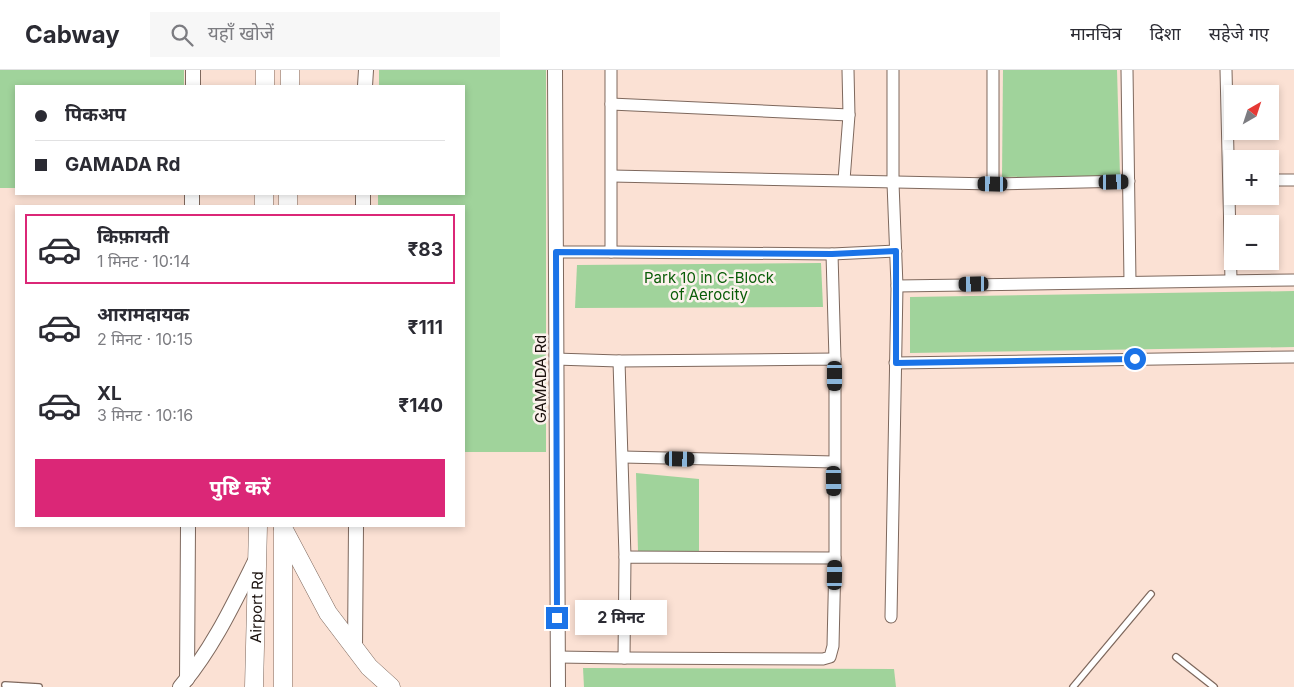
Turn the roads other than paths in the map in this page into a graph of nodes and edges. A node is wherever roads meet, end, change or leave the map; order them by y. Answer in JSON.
{"nodes":[{"id":1,"x":193,"y":70,"type":"edge"},
{"id":2,"x":265,"y":70,"type":"edge"},
{"id":3,"x":290,"y":70,"type":"edge"},
{"id":4,"x":366,"y":70,"type":"edge"},
{"id":5,"x":555,"y":70,"type":"edge"},
{"id":6,"x":611,"y":70,"type":"edge"},
{"id":7,"x":848,"y":70,"type":"edge"},
{"id":8,"x":893,"y":70,"type":"edge"},
{"id":9,"x":993,"y":70,"type":"edge"},
{"id":10,"x":1127,"y":70,"type":"edge"},
{"id":11,"x":1226,"y":70,"type":"edge"},
{"id":12,"x":193,"y":85,"type":"edge"},
{"id":13,"x":265,"y":85,"type":"edge"},
{"id":14,"x":290,"y":85,"type":"edge"},
{"id":15,"x":365,"y":85,"type":"edge"},
{"id":16,"x":611,"y":104,"type":"junction"},
{"id":17,"x":848,"y":115,"type":"junction"},
{"id":18,"x":1230,"y":150,"type":"edge"},
{"id":19,"x":612,"y":176,"type":"junction"},
{"id":20,"x":844,"y":180,"type":"junction"},
{"id":21,"x":1279,"y":180,"type":"edge"},
{"id":22,"x":1294,"y":180,"type":"edge"},
{"id":23,"x":1129,"y":181,"type":"junction"},
{"id":24,"x":893,"y":183,"type":"junction"},
{"id":25,"x":993,"y":184,"type":"junction"},
{"id":26,"x":1231,"y":205,"type":"edge"},
{"id":27,"x":896,"y":251,"type":"junction"},
{"id":28,"x":556,"y":252,"type":"junction"},
{"id":29,"x":611,"y":252,"type":"junction"},
{"id":30,"x":832,"y":254,"type":"junction"},
{"id":31,"x":1231,"y":280,"type":"junction"},
{"id":32,"x":1294,"y":280,"type":"edge"},
{"id":33,"x":1130,"y":282,"type":"junction"},
{"id":34,"x":897,"y":286,"type":"junction"},
{"id":35,"x":1294,"y":357,"type":"edge"},
{"id":36,"x":555,"y":359,"type":"junction"},
{"id":37,"x":835,"y":359,"type":"junction"},
{"id":38,"x":619,"y":361,"type":"junction"},
{"id":39,"x":896,"y":363,"type":"junction"},
{"id":40,"x":623,"y":457,"type":"junction"},
{"id":41,"x":834,"y":462,"type":"junction"},
{"id":42,"x":188,"y":527,"type":"edge"},
{"id":43,"x":258,"y":527,"type":"edge"},
{"id":44,"x":283,"y":527,"type":"edge"},
{"id":45,"x":356,"y":527,"type":"edge"},
{"id":46,"x":257,"y":557,"type":"junction"},
{"id":47,"x":625,"y":557,"type":"junction"},
{"id":48,"x":835,"y":558,"type":"junction"},
{"id":49,"x":1152,"y":594,"type":"dead end"},
{"id":50,"x":891,"y":617,"type":"dead end"},
{"id":51,"x":355,"y":648,"type":"junction"},
{"id":52,"x":557,"y":657,"type":"junction"},
{"id":53,"x":1176,"y":657,"type":"dead end"},
{"id":54,"x":624,"y":658,"type":"junction"},
{"id":55,"x":183,"y":683,"type":"edge"},
{"id":56,"x":5,"y":685,"type":"dead end"},
{"id":57,"x":39,"y":687,"type":"edge"},
{"id":58,"x":254,"y":687,"type":"edge"},
{"id":59,"x":283,"y":687,"type":"edge"},
{"id":60,"x":391,"y":687,"type":"edge"},
{"id":61,"x":558,"y":687,"type":"edge"},
{"id":62,"x":1073,"y":687,"type":"edge"},
{"id":63,"x":1214,"y":687,"type":"edge"}],
"edges":[{"from":1,"to":12,"type":"street"},
{"from":2,"to":13,"type":"main road"},
{"from":3,"to":14,"type":"main road"},
{"from":4,"to":15,"type":"street"},
{"from":5,"to":28,"type":"street","name":"GAMADA Rd"},
{"from":6,"to":16,"type":"street"},
{"from":7,"to":17,"type":"street"},
{"from":8,"to":24,"type":"street"},
{"from":9,"to":25,"type":"street"},
{"from":10,"to":23,"type":"street"},
{"from":11,"to":18,"type":"street"},
{"from":16,"to":17,"type":"street"},
{"from":16,"to":19,"type":"street"},
{"from":17,"to":20,"type":"street"},
{"from":19,"to":20,"type":"street"},
{"from":19,"to":29,"type":"street"},
{"from":20,"to":24,"type":"street"},
{"from":21,"to":22,"type":"street"},
{"from":23,"to":25,"type":"street"},
{"from":23,"to":33,"type":"street"},
{"from":24,"to":25,"type":"street"},
{"from":24,"to":27,"type":"street"},
{"from":26,"to":31,"type":"street"},
{"from":27,"to":30,"type":"street"},
{"from":27,"to":34,"type":"street"},
{"from":28,"to":29,"type":"street"},
{"from":28,"to":36,"type":"street","name":"GAMADA Rd"},
{"from":29,"to":30,"type":"street"},
{"from":30,"to":37,"type":"street"},
{"from":31,"to":32,"type":"street"},
{"from":31,"to":33,"type":"street"},
{"from":33,"to":34,"type":"street"},
{"from":34,"to":39,"type":"street"},
{"from":35,"to":39,"type":"street"},
{"from":36,"to":38,"type":"street"},
{"from":36,"to":52,"type":"street","name":"GAMADA Rd"},
{"from":37,"to":38,"type":"street"},
{"from":37,"to":41,"type":"street"},
{"from":38,"to":40,"type":"street"},
{"from":39,"to":50,"type":"street"},
{"from":40,"to":41,"type":"street"},
{"from":40,"to":47,"type":"street"},
{"from":41,"to":48,"type":"street"},
{"from":42,"to":55,"type":"street"},
{"from":43,"to":46,"type":"main road","name":"Airport Rd"},
{"from":44,"to":51,"type":"main road"},
{"from":44,"to":59,"type":"main road"},
{"from":45,"to":51,"type":"street"},
{"from":46,"to":55,"type":"street"},
{"from":46,"to":58,"type":"main road","name":"Airport Rd"},
{"from":47,"to":48,"type":"street"},
{"from":47,"to":54,"type":"street"},
{"from":48,"to":54,"type":"street"},
{"from":49,"to":62,"type":"lane"},
{"from":51,"to":60,"type":"main road"},
{"from":52,"to":54,"type":"street"},
{"from":52,"to":61,"type":"street","name":"GAMADA Rd"},
{"from":53,"to":63,"type":"lane"},
{"from":56,"to":57,"type":"lane"}]}
